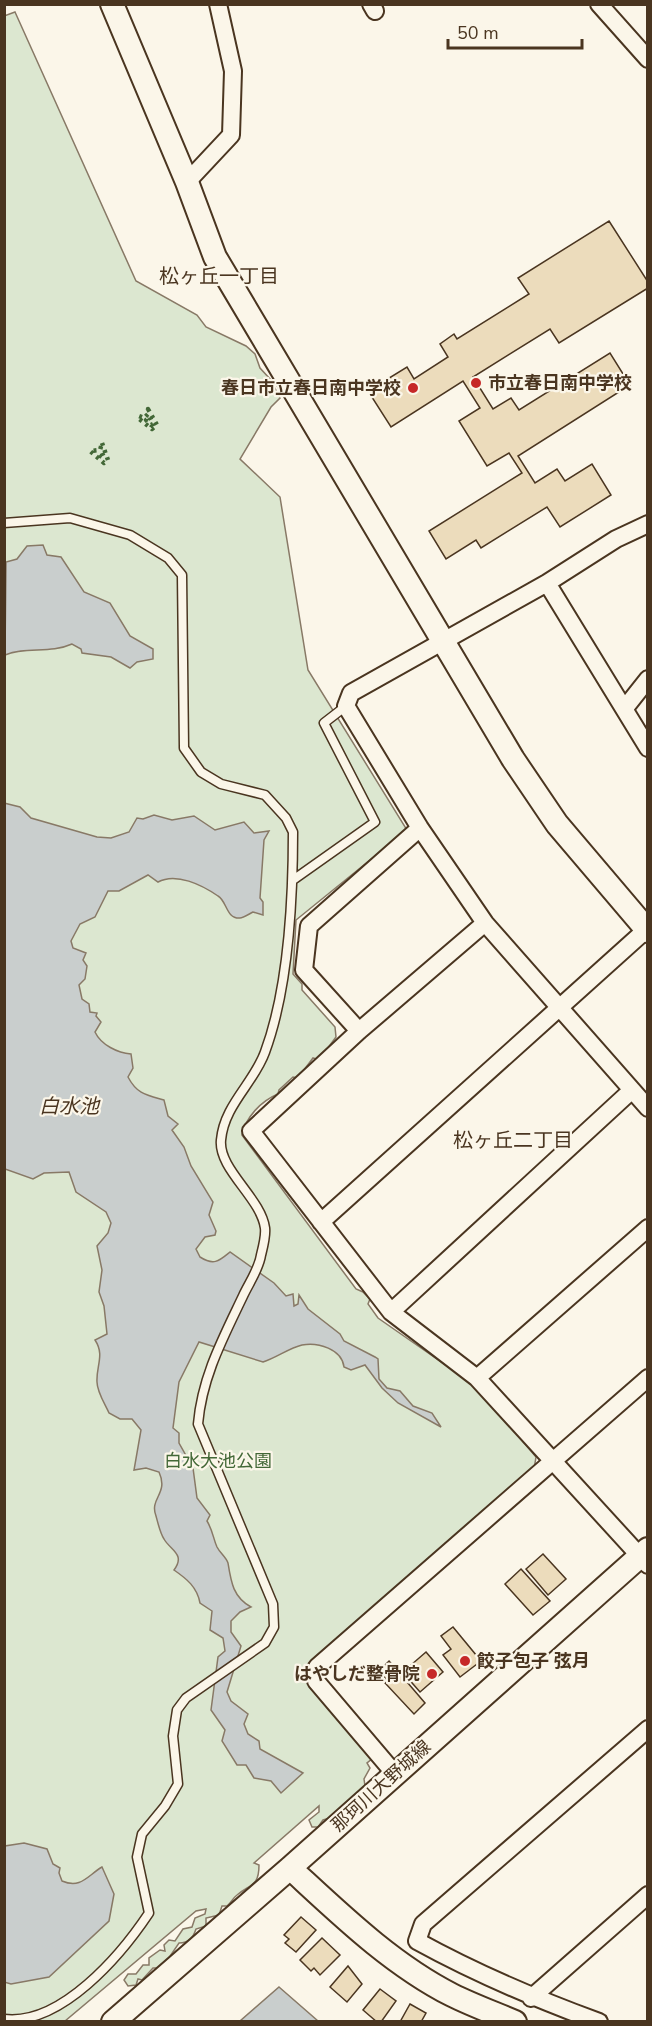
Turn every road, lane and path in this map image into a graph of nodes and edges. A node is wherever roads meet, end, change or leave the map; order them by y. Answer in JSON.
{"nodes":[{"id":1,"x":112,"y":4,"type":"edge"},
{"id":2,"x":218,"y":4,"type":"edge"},
{"id":3,"x":599,"y":4,"type":"edge"},
{"id":4,"x":648,"y":59,"type":"edge"},
{"id":5,"x":187,"y":182,"type":"junction"},
{"id":6,"x":4,"y":523,"type":"edge"},
{"id":7,"x":648,"y":524,"type":"edge"},
{"id":8,"x":547,"y":583,"type":"junction"},
{"id":9,"x":443,"y":640,"type":"junction"},
{"id":10,"x":648,"y":679,"type":"edge"},
{"id":11,"x":346,"y":706,"type":"junction"},
{"id":12,"x":625,"y":708,"type":"junction"},
{"id":13,"x":648,"y":748,"type":"edge"},
{"id":14,"x":420,"y":828,"type":"junction"},
{"id":15,"x":293,"y":880,"type":"junction"},
{"id":16,"x":485,"y":923,"type":"junction"},
{"id":17,"x":647,"y":930,"type":"edge"},
{"id":18,"x":558,"y":1007,"type":"junction"},
{"id":19,"x":359,"y":1031,"type":"junction"},
{"id":20,"x":632,"y":1090,"type":"junction"},
{"id":21,"x":648,"y":1108,"type":"edge"},
{"id":22,"x":321,"y":1222,"type":"junction"},
{"id":23,"x":648,"y":1228,"type":"edge"},
{"id":24,"x":391,"y":1312,"type":"junction"},
{"id":25,"x":477,"y":1378,"type":"junction"},
{"id":26,"x":648,"y":1378,"type":"edge"},
{"id":27,"x":554,"y":1460,"type":"junction"},
{"id":28,"x":645,"y":1557,"type":"edge"},
{"id":29,"x":648,"y":1729,"type":"edge"},
{"id":30,"x":395,"y":1774,"type":"junction"},
{"id":31,"x":291,"y":1868,"type":"junction"},
{"id":32,"x":648,"y":1895,"type":"edge"},
{"id":33,"x":531,"y":1998,"type":"junction"},
{"id":34,"x":4,"y":2019,"type":"edge"},
{"id":35,"x":113,"y":2022,"type":"edge"},
{"id":36,"x":515,"y":2022,"type":"edge"},
{"id":37,"x":599,"y":2022,"type":"edge"}],
"edges":[{"from":1,"to":5,"type":"street"},
{"from":2,"to":5,"type":"street"},
{"from":3,"to":4,"type":"street"},
{"from":5,"to":9,"type":"street"},
{"from":6,"to":15,"type":"lane"},
{"from":7,"to":8,"type":"street"},
{"from":8,"to":9,"type":"street"},
{"from":8,"to":12,"type":"street"},
{"from":9,"to":11,"type":"street"},
{"from":9,"to":17,"type":"street"},
{"from":10,"to":12,"type":"street"},
{"from":11,"to":14,"type":"street"},
{"from":11,"to":15,"type":"lane"},
{"from":12,"to":13,"type":"street"},
{"from":14,"to":16,"type":"street"},
{"from":14,"to":19,"type":"street"},
{"from":15,"to":34,"type":"lane"},
{"from":16,"to":18,"type":"street"},
{"from":16,"to":19,"type":"street"},
{"from":17,"to":18,"type":"street"},
{"from":18,"to":20,"type":"street"},
{"from":18,"to":22,"type":"street"},
{"from":19,"to":22,"type":"street"},
{"from":20,"to":21,"type":"street"},
{"from":20,"to":24,"type":"street"},
{"from":22,"to":24,"type":"street"},
{"from":23,"to":25,"type":"street"},
{"from":24,"to":25,"type":"street"},
{"from":25,"to":27,"type":"street"},
{"from":26,"to":27,"type":"street"},
{"from":27,"to":28,"type":"street"},
{"from":27,"to":30,"type":"street"},
{"from":28,"to":30,"type":"street","name":"那珂川大野城線"},
{"from":29,"to":33,"type":"street"},
{"from":30,"to":31,"type":"street","name":"那珂川大野城線"},
{"from":31,"to":35,"type":"street","name":"那珂川大野城線"},
{"from":31,"to":36,"type":"street"},
{"from":32,"to":33,"type":"street"},
{"from":33,"to":37,"type":"street"}]}
